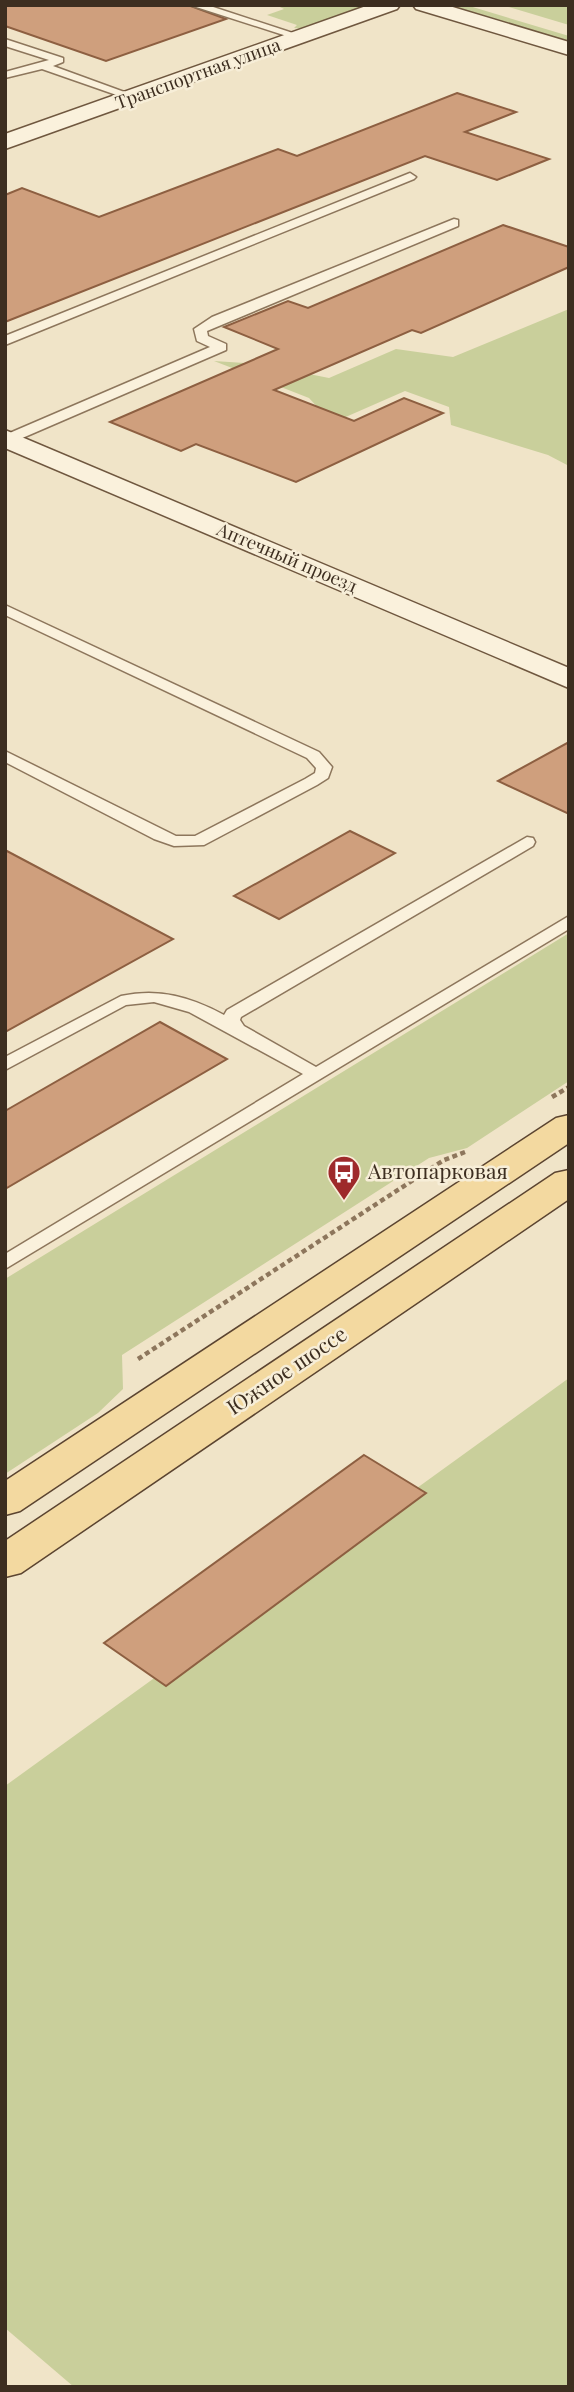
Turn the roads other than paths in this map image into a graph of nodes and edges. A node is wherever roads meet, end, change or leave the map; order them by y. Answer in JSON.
{"nodes":[{"id":1,"x":195,"y":5,"type":"edge"},
{"id":2,"x":390,"y":5,"type":"edge"},
{"id":3,"x":423,"y":5,"type":"edge"},
{"id":4,"x":486,"y":5,"type":"edge"},
{"id":5,"x":569,"y":30,"type":"edge"},
{"id":6,"x":300,"y":37,"type":"junction"},
{"id":7,"x":5,"y":42,"type":"edge"},
{"id":8,"x":569,"y":49,"type":"edge"},
{"id":9,"x":43,"y":66,"type":"junction"},
{"id":10,"x":5,"y":75,"type":"edge"},
{"id":11,"x":132,"y":97,"type":"junction"},
{"id":12,"x":5,"y":142,"type":"edge"},
{"id":13,"x":410,"y":177,"type":"dead end"},
{"id":14,"x":454,"y":223,"type":"dead end"},
{"id":15,"x":5,"y":341,"type":"edge"},
{"id":16,"x":6,"y":439,"type":"edge"},
{"id":17,"x":5,"y":609,"type":"edge"},
{"id":18,"x":23,"y":618,"type":"junction"},
{"id":19,"x":5,"y":626,"type":"edge"},
{"id":20,"x":569,"y":678,"type":"edge"},
{"id":21,"x":5,"y":756,"type":"edge"},
{"id":22,"x":527,"y":842,"type":"dead end"},
{"id":23,"x":569,"y":921,"type":"edge"},
{"id":24,"x":237,"y":1030,"type":"junction"},
{"id":25,"x":5,"y":1065,"type":"edge"},
{"id":26,"x":316,"y":1074,"type":"junction"},
{"id":27,"x":557,"y":1114,"type":"edge"},
{"id":28,"x":569,"y":1181,"type":"edge"},
{"id":29,"x":5,"y":1263,"type":"edge"},
{"id":30,"x":5,"y":1501,"type":"edge"},
{"id":31,"x":5,"y":1562,"type":"edge"}],
"edges":[{"from":1,"to":6,"type":"lane"},
{"from":2,"to":6,"type":"street","name":"Транспортная улица"},
{"from":3,"to":8,"type":"street"},
{"from":4,"to":5,"type":"street"},
{"from":6,"to":11,"type":"street","name":"Транспортная улица"},
{"from":7,"to":9,"type":"lane"},
{"from":9,"to":10,"type":"lane"},
{"from":9,"to":11,"type":"lane"},
{"from":11,"to":12,"type":"street","name":"Транспортная улица"},
{"from":13,"to":15,"type":"lane"},
{"from":14,"to":16,"type":"lane"},
{"from":16,"to":20,"type":"street","name":"Аптечный проезд"},
{"from":17,"to":18,"type":"lane"},
{"from":18,"to":19,"type":"lane"},
{"from":18,"to":21,"type":"lane"},
{"from":22,"to":24,"type":"lane"},
{"from":23,"to":26,"type":"lane"},
{"from":24,"to":25,"type":"lane"},
{"from":24,"to":26,"type":"lane"},
{"from":26,"to":29,"type":"lane"},
{"from":27,"to":30,"type":"main road"},
{"from":28,"to":31,"type":"main road","name":"Южное шоссе"}]}
